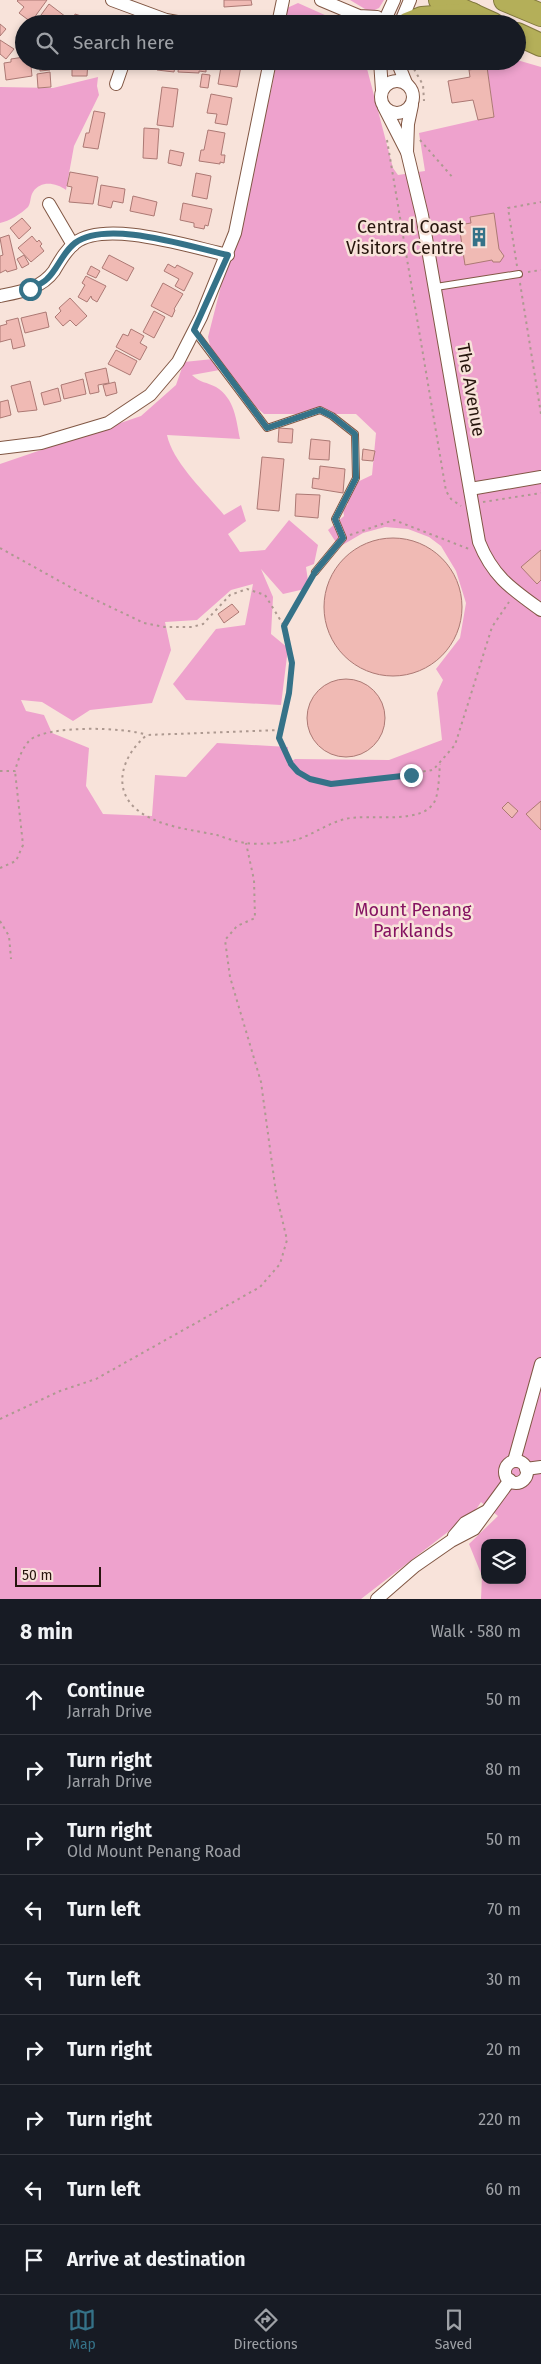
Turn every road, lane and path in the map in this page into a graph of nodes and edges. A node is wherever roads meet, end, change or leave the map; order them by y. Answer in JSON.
{"nodes":[{"id":1,"x":112,"y":0,"type":"edge"},
{"id":2,"x":283,"y":0,"type":"edge"},
{"id":3,"x":322,"y":0,"type":"edge"},
{"id":4,"x":394,"y":0,"type":"edge"},
{"id":5,"x":440,"y":0,"type":"edge"},
{"id":6,"x":505,"y":0,"type":"edge"},
{"id":7,"x":472,"y":14,"type":"joint"},
{"id":8,"x":135,"y":15,"type":"edge"},
{"id":9,"x":280,"y":15,"type":"edge"},
{"id":10,"x":353,"y":15,"type":"edge"},
{"id":11,"x":387,"y":15,"type":"edge"},
{"id":12,"x":460,"y":15,"type":"edge"},
{"id":13,"x":541,"y":15,"type":"edge"},
{"id":14,"x":526,"y":38,"type":"edge"},
{"id":15,"x":541,"y":45,"type":"edge"},
{"id":16,"x":121,"y":70,"type":"edge"},
{"id":17,"x":268,"y":70,"type":"edge"},
{"id":18,"x":381,"y":70,"type":"edge"},
{"id":19,"x":401,"y":70,"type":"edge"},
{"id":20,"x":406,"y":83,"type":"junction"},
{"id":21,"x":116,"y":84,"type":"dead end"},
{"id":22,"x":382,"y":90,"type":"junction"},
{"id":23,"x":412,"y":104,"type":"junction"},
{"id":24,"x":384,"y":107,"type":"junction"},
{"id":25,"x":385,"y":131,"type":"dead end"},
{"id":26,"x":416,"y":137,"type":"dead end"},
{"id":27,"x":407,"y":152,"type":"junction"},
{"id":28,"x":454,"y":179,"type":"dead end"},
{"id":29,"x":541,"y":202,"type":"edge"},
{"id":30,"x":49,"y":204,"type":"dead end"},
{"id":31,"x":73,"y":245,"type":"junction"},
{"id":32,"x":228,"y":255,"type":"junction"},
{"id":33,"x":541,"y":270,"type":"edge"},
{"id":34,"x":519,"y":274,"type":"junction"},
{"id":35,"x":436,"y":287,"type":"junction"},
{"id":36,"x":0,"y":296,"type":"edge"},
{"id":37,"x":194,"y":330,"type":"junction"},
{"id":38,"x":541,"y":414,"type":"edge"},
{"id":39,"x":0,"y":448,"type":"edge"},
{"id":40,"x":541,"y":477,"type":"edge"},
{"id":41,"x":470,"y":489,"type":"junction"},
{"id":42,"x":541,"y":493,"type":"edge"},
{"id":43,"x":472,"y":504,"type":"junction"},
{"id":44,"x":343,"y":538,"type":"junction"},
{"id":45,"x":0,"y":548,"type":"edge"},
{"id":46,"x":484,"y":556,"type":"junction"},
{"id":47,"x":315,"y":572,"type":"joint"},
{"id":48,"x":516,"y":592,"type":"junction"},
{"id":49,"x":541,"y":610,"type":"edge"},
{"id":50,"x":284,"y":626,"type":"junction"},
{"id":51,"x":281,"y":730,"type":"junction"},
{"id":52,"x":147,"y":736,"type":"junction"},
{"id":53,"x":440,"y":762,"type":"junction"},
{"id":54,"x":14,"y":771,"type":"junction"},
{"id":55,"x":0,"y":772,"type":"edge"},
{"id":56,"x":246,"y":843,"type":"junction"},
{"id":57,"x":0,"y":868,"type":"edge"},
{"id":58,"x":0,"y":921,"type":"edge"},
{"id":59,"x":10,"y":959,"type":"dead end"},
{"id":60,"x":541,"y":1364,"type":"edge"},
{"id":61,"x":0,"y":1419,"type":"edge"},
{"id":62,"x":514,"y":1462,"type":"junction"},
{"id":63,"x":541,"y":1467,"type":"edge"},
{"id":64,"x":526,"y":1469,"type":"junction"},
{"id":65,"x":510,"y":1480,"type":"junction"},
{"id":66,"x":378,"y":1599,"type":"edge"}],
"edges":[{"from":1,"to":8,"type":"street"},
{"from":2,"to":9,"type":"street"},
{"from":3,"to":10,"type":"street"},
{"from":4,"to":11,"type":"street"},
{"from":5,"to":7,"type":"highway"},
{"from":6,"to":13,"type":"highway"},
{"from":7,"to":12,"type":"highway"},
{"from":14,"to":15,"type":"highway"},
{"from":16,"to":21,"type":"street"},
{"from":17,"to":32,"type":"street"},
{"from":18,"to":22,"type":"street"},
{"from":19,"to":20,"type":"street"},
{"from":20,"to":22,"type":"street"},
{"from":20,"to":23,"type":"street"},
{"from":22,"to":24,"type":"street"},
{"from":23,"to":24,"type":"street"},
{"from":23,"to":27,"type":"street","name":"The Avenue"},
{"from":24,"to":27,"type":"street","name":"The Avenue"},
{"from":25,"to":43,"type":"path"},
{"from":26,"to":28,"type":"path"},
{"from":27,"to":35,"type":"street","name":"The Avenue"},
{"from":29,"to":34,"type":"path"},
{"from":30,"to":31,"type":"street"},
{"from":31,"to":32,"type":"street"},
{"from":31,"to":36,"type":"street"},
{"from":32,"to":37,"type":"street"},
{"from":33,"to":34,"type":"path"},
{"from":34,"to":35,"type":"lane"},
{"from":34,"to":38,"type":"path"},
{"from":35,"to":41,"type":"street","name":"The Avenue"},
{"from":37,"to":39,"type":"street"},
{"from":37,"to":44,"type":"lane"},
{"from":40,"to":41,"type":"street"},
{"from":41,"to":43,"type":"street","name":"The Avenue"},
{"from":42,"to":43,"type":"path"},
{"from":43,"to":46,"type":"street","name":"The Avenue"},
{"from":44,"to":46,"type":"path"},
{"from":44,"to":47,"type":"lane"},
{"from":45,"to":50,"type":"path"},
{"from":46,"to":48,"type":"street","name":"The Avenue"},
{"from":47,"to":50,"type":"path"},
{"from":48,"to":49,"type":"street","name":"The Avenue"},
{"from":48,"to":53,"type":"path"},
{"from":50,"to":51,"type":"path"},
{"from":51,"to":52,"type":"path"},
{"from":51,"to":53,"type":"path"},
{"from":52,"to":54,"type":"path"},
{"from":52,"to":56,"type":"path"},
{"from":53,"to":56,"type":"path"},
{"from":54,"to":55,"type":"path"},
{"from":54,"to":57,"type":"path"},
{"from":56,"to":61,"type":"path"},
{"from":58,"to":59,"type":"path"},
{"from":60,"to":62,"type":"street"},
{"from":62,"to":64,"type":"street"},
{"from":62,"to":65,"type":"street"},
{"from":63,"to":64,"type":"street"},
{"from":64,"to":65,"type":"street"},
{"from":65,"to":66,"type":"street"}]}
